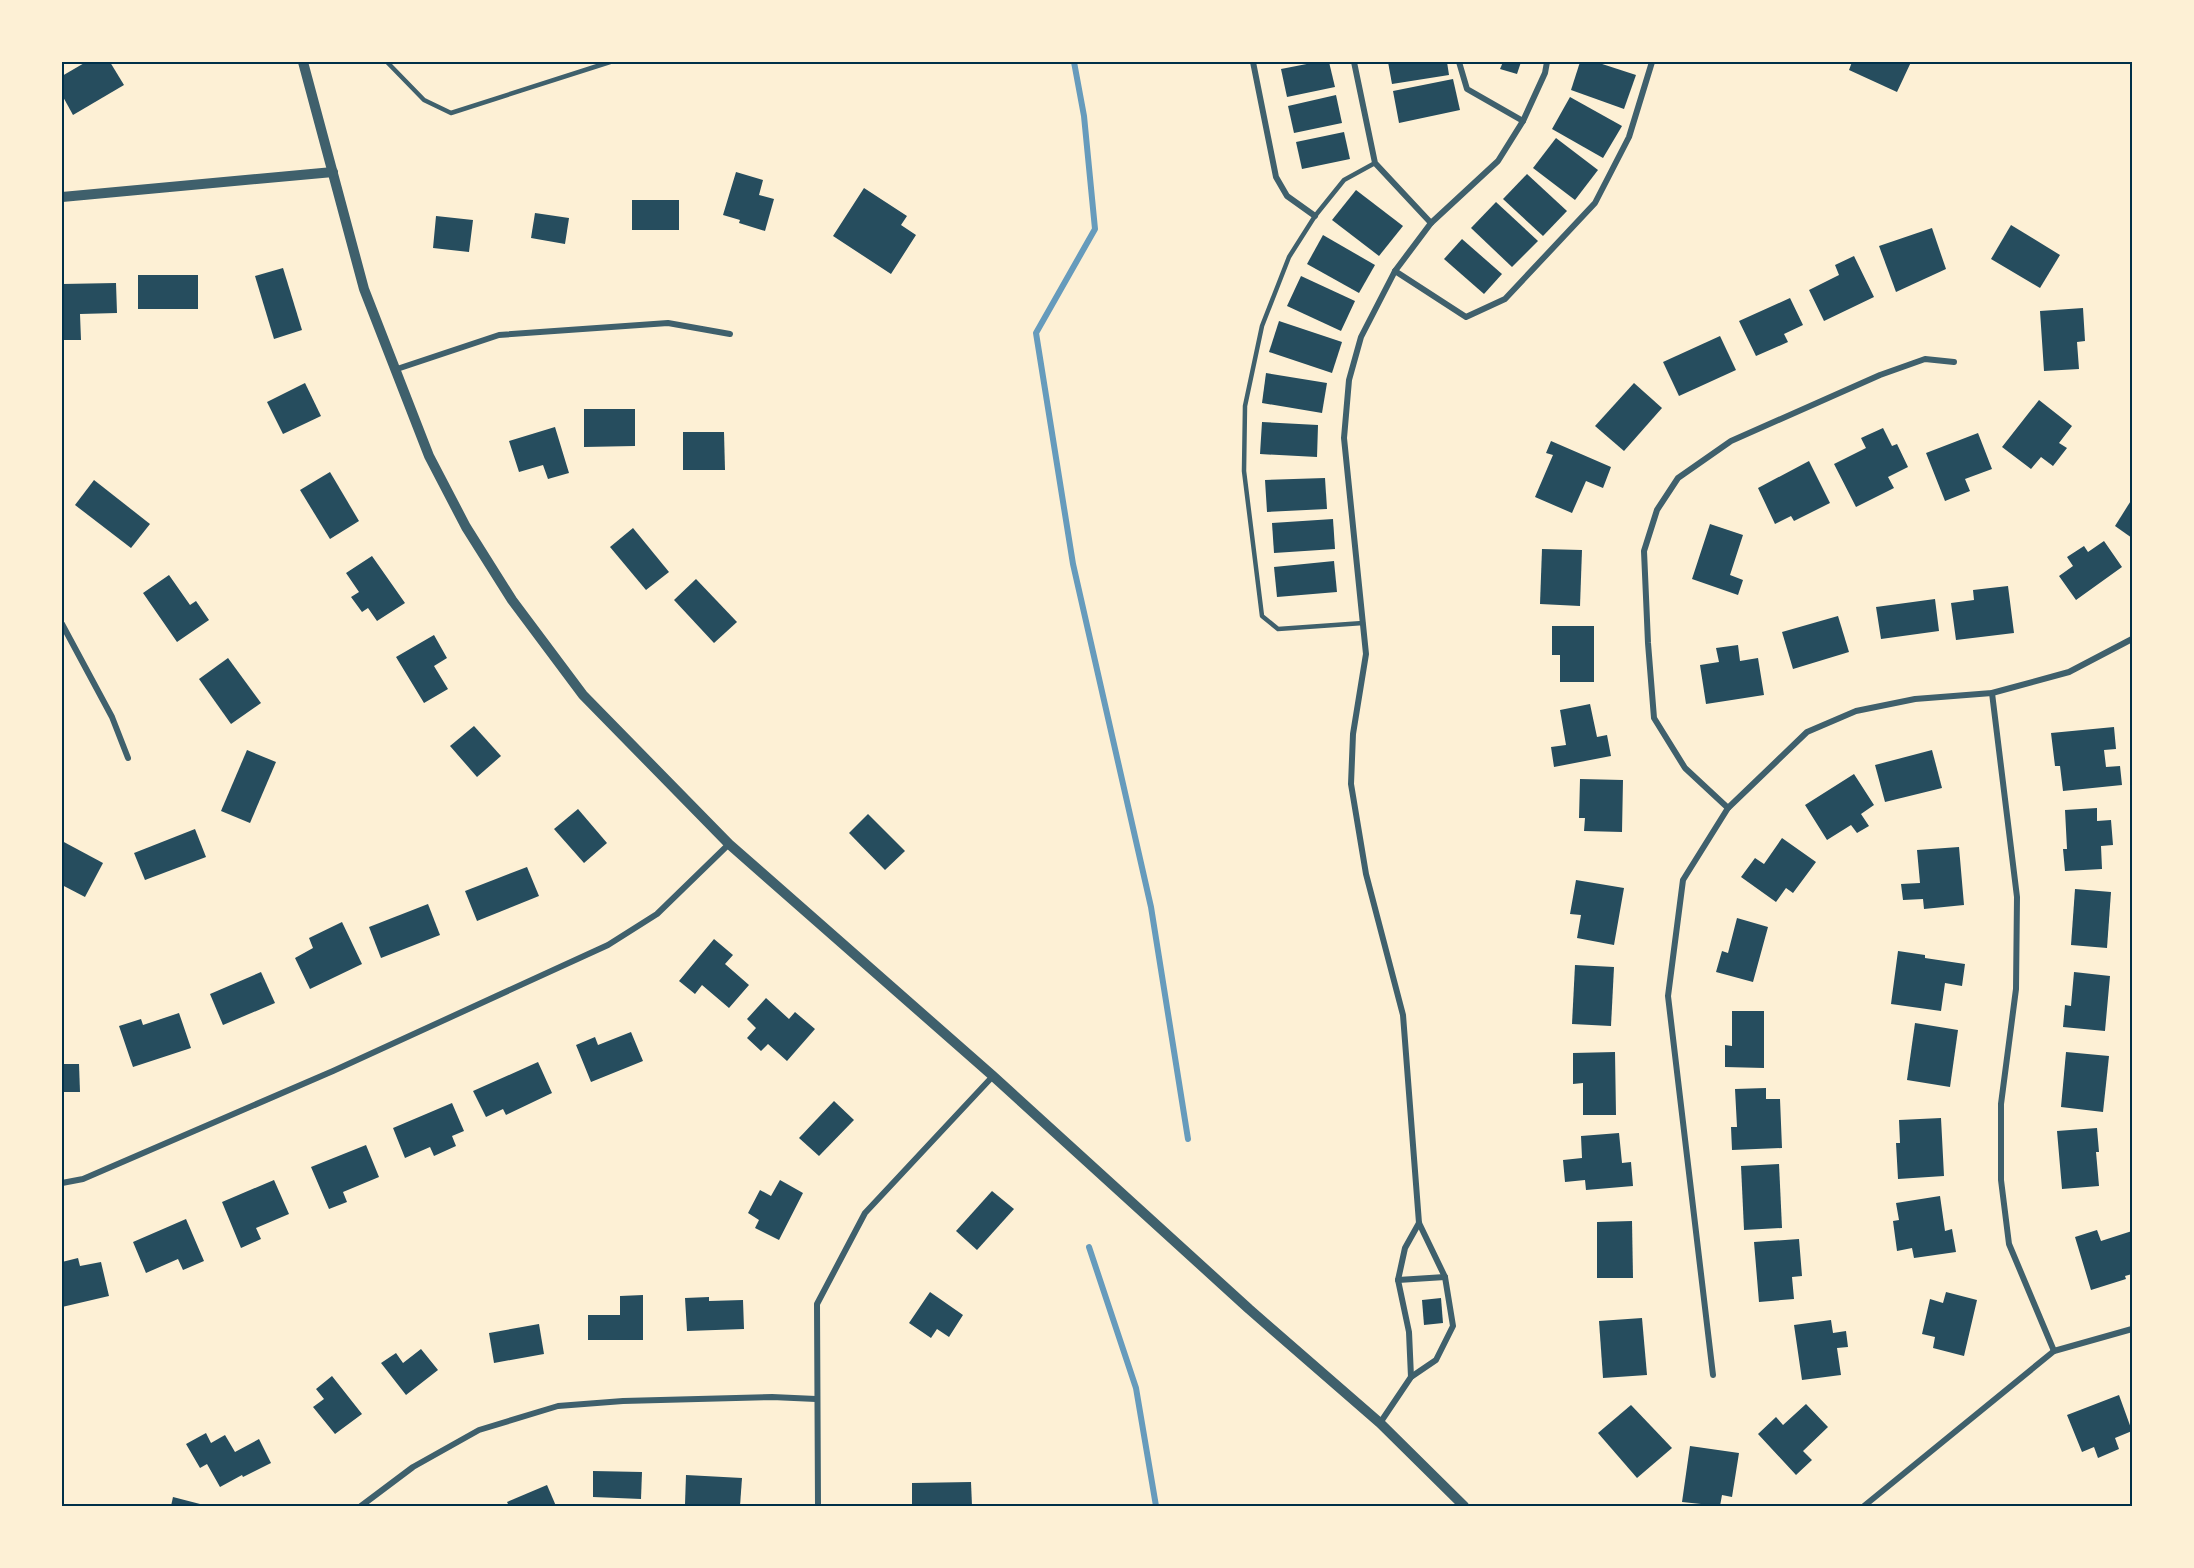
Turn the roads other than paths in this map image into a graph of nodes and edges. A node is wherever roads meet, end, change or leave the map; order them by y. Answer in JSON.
{"nodes":[{"id":1,"x":303,"y":62,"type":"edge"},
{"id":2,"x":387,"y":62,"type":"edge"},
{"id":3,"x":610,"y":62,"type":"edge"},
{"id":4,"x":1253,"y":62,"type":"edge"},
{"id":5,"x":1354,"y":62,"type":"edge"},
{"id":6,"x":1459,"y":62,"type":"edge"},
{"id":7,"x":1546,"y":62,"type":"edge"},
{"id":8,"x":1652,"y":62,"type":"edge"},
{"id":9,"x":1523,"y":122,"type":"junction"},
{"id":10,"x":1375,"y":163,"type":"junction"},
{"id":11,"x":333,"y":172,"type":"junction"},
{"id":12,"x":62,"y":197,"type":"edge"},
{"id":13,"x":1315,"y":216,"type":"junction"},
{"id":14,"x":1431,"y":223,"type":"junction"},
{"id":15,"x":1395,"y":271,"type":"junction"},
{"id":16,"x":730,"y":334,"type":"dead end"},
{"id":17,"x":1954,"y":362,"type":"dead end"},
{"id":18,"x":394,"y":370,"type":"junction"},
{"id":19,"x":1363,"y":623,"type":"junction"},
{"id":20,"x":62,"y":624,"type":"edge"},
{"id":21,"x":2133,"y":639,"type":"edge"},
{"id":22,"x":1992,"y":693,"type":"junction"},
{"id":23,"x":128,"y":758,"type":"dead end"},
{"id":24,"x":1728,"y":808,"type":"junction"},
{"id":25,"x":729,"y":844,"type":"junction"},
{"id":26,"x":993,"y":1076,"type":"junction"},
{"id":27,"x":62,"y":1183,"type":"edge"},
{"id":28,"x":1419,"y":1223,"type":"junction"},
{"id":29,"x":1445,"y":1277,"type":"junction"},
{"id":30,"x":1398,"y":1280,"type":"junction"},
{"id":31,"x":2133,"y":1329,"type":"edge"},
{"id":32,"x":2054,"y":1351,"type":"junction"},
{"id":33,"x":1713,"y":1375,"type":"dead end"},
{"id":34,"x":1411,"y":1377,"type":"junction"},
{"id":35,"x":816,"y":1400,"type":"junction"},
{"id":36,"x":1380,"y":1423,"type":"junction"},
{"id":37,"x":361,"y":1506,"type":"edge"},
{"id":38,"x":818,"y":1506,"type":"edge"},
{"id":39,"x":1464,"y":1506,"type":"edge"},
{"id":40,"x":1864,"y":1506,"type":"edge"}],
"edges":[{"from":1,"to":11,"type":"street"},
{"from":2,"to":3,"type":"lane"},
{"from":4,"to":13,"type":"street"},
{"from":5,"to":10,"type":"street"},
{"from":6,"to":9,"type":"street"},
{"from":7,"to":9,"type":"street"},
{"from":8,"to":15,"type":"street"},
{"from":9,"to":14,"type":"street"},
{"from":10,"to":13,"type":"lane"},
{"from":10,"to":14,"type":"street"},
{"from":11,"to":12,"type":"street"},
{"from":11,"to":18,"type":"street"},
{"from":13,"to":19,"type":"lane"},
{"from":14,"to":15,"type":"street"},
{"from":15,"to":19,"type":"street"},
{"from":16,"to":18,"type":"street"},
{"from":17,"to":24,"type":"street"},
{"from":18,"to":25,"type":"street"},
{"from":19,"to":28,"type":"street"},
{"from":20,"to":23,"type":"street"},
{"from":21,"to":22,"type":"street"},
{"from":22,"to":24,"type":"street"},
{"from":22,"to":32,"type":"street"},
{"from":24,"to":33,"type":"street"},
{"from":25,"to":26,"type":"street"},
{"from":25,"to":27,"type":"street"},
{"from":26,"to":35,"type":"street"},
{"from":26,"to":36,"type":"street"},
{"from":28,"to":29,"type":"street"},
{"from":28,"to":30,"type":"street"},
{"from":29,"to":30,"type":"street"},
{"from":29,"to":34,"type":"street"},
{"from":30,"to":34,"type":"street"},
{"from":31,"to":32,"type":"street"},
{"from":32,"to":40,"type":"street"},
{"from":34,"to":36,"type":"street"},
{"from":35,"to":37,"type":"street"},
{"from":35,"to":38,"type":"street"},
{"from":36,"to":39,"type":"street"}]}
